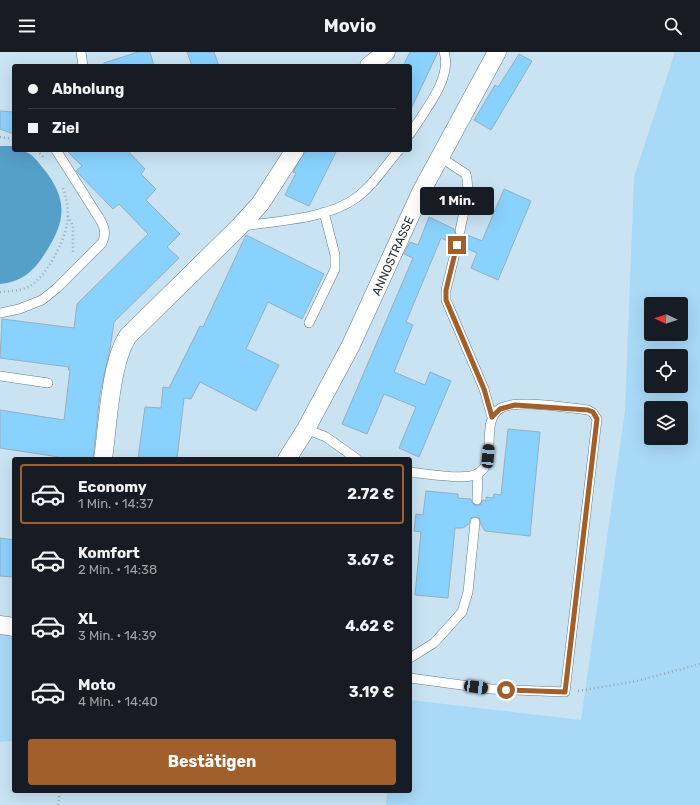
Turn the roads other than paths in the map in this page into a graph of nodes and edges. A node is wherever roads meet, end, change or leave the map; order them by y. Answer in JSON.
{"nodes":[{"id":1,"x":81,"y":52,"type":"edge"},
{"id":2,"x":386,"y":52,"type":"edge"},
{"id":3,"x":444,"y":52,"type":"edge"},
{"id":4,"x":498,"y":52,"type":"edge"},
{"id":5,"x":84,"y":64,"type":"edge"},
{"id":6,"x":371,"y":64,"type":"edge"},
{"id":7,"x":412,"y":131,"type":"edge"},
{"id":8,"x":57,"y":152,"type":"edge"},
{"id":9,"x":293,"y":152,"type":"edge"},
{"id":10,"x":398,"y":152,"type":"edge"},
{"id":11,"x":440,"y":157,"type":"junction"},
{"id":12,"x":324,"y":212,"type":"junction"},
{"id":13,"x":239,"y":227,"type":"junction"},
{"id":14,"x":460,"y":231,"type":"dead end"},
{"id":15,"x":457,"y":245,"type":"dead end"},
{"id":16,"x":0,"y":313,"type":"edge"},
{"id":17,"x":309,"y":323,"type":"dead end"},
{"id":18,"x":0,"y":376,"type":"edge"},
{"id":19,"x":48,"y":383,"type":"dead end"},
{"id":20,"x":492,"y":417,"type":"junction"},
{"id":21,"x":306,"y":429,"type":"junction"},
{"id":22,"x":103,"y":457,"type":"edge"},
{"id":23,"x":288,"y":457,"type":"edge"},
{"id":24,"x":354,"y":457,"type":"edge"},
{"id":25,"x":412,"y":472,"type":"edge"},
{"id":26,"x":478,"y":473,"type":"junction"},
{"id":27,"x":477,"y":500,"type":"dead end"},
{"id":28,"x":475,"y":522,"type":"dead end"},
{"id":29,"x":0,"y":625,"type":"edge"},
{"id":30,"x":12,"y":627,"type":"edge"},
{"id":31,"x":412,"y":657,"type":"edge"},
{"id":32,"x":412,"y":678,"type":"edge"}],
"edges":[{"from":1,"to":5,"type":"lane"},
{"from":2,"to":6,"type":"street"},
{"from":3,"to":7,"type":"lane"},
{"from":4,"to":11,"type":"street","name":"ANNOSTRASSE"},
{"from":8,"to":16,"type":"lane"},
{"from":9,"to":13,"type":"street"},
{"from":10,"to":12,"type":"lane"},
{"from":11,"to":14,"type":"lane"},
{"from":11,"to":21,"type":"street","name":"ANNOSTRASSE"},
{"from":12,"to":13,"type":"lane"},
{"from":12,"to":17,"type":"lane"},
{"from":13,"to":22,"type":"street"},
{"from":15,"to":20,"type":"lane"},
{"from":18,"to":19,"type":"lane"},
{"from":20,"to":26,"type":"lane"},
{"from":20,"to":32,"type":"lane"},
{"from":21,"to":23,"type":"street","name":"ANNOSTRASSE"},
{"from":21,"to":24,"type":"lane"},
{"from":25,"to":26,"type":"lane"},
{"from":26,"to":27,"type":"lane"},
{"from":28,"to":31,"type":"lane"},
{"from":29,"to":30,"type":"street"}]}
